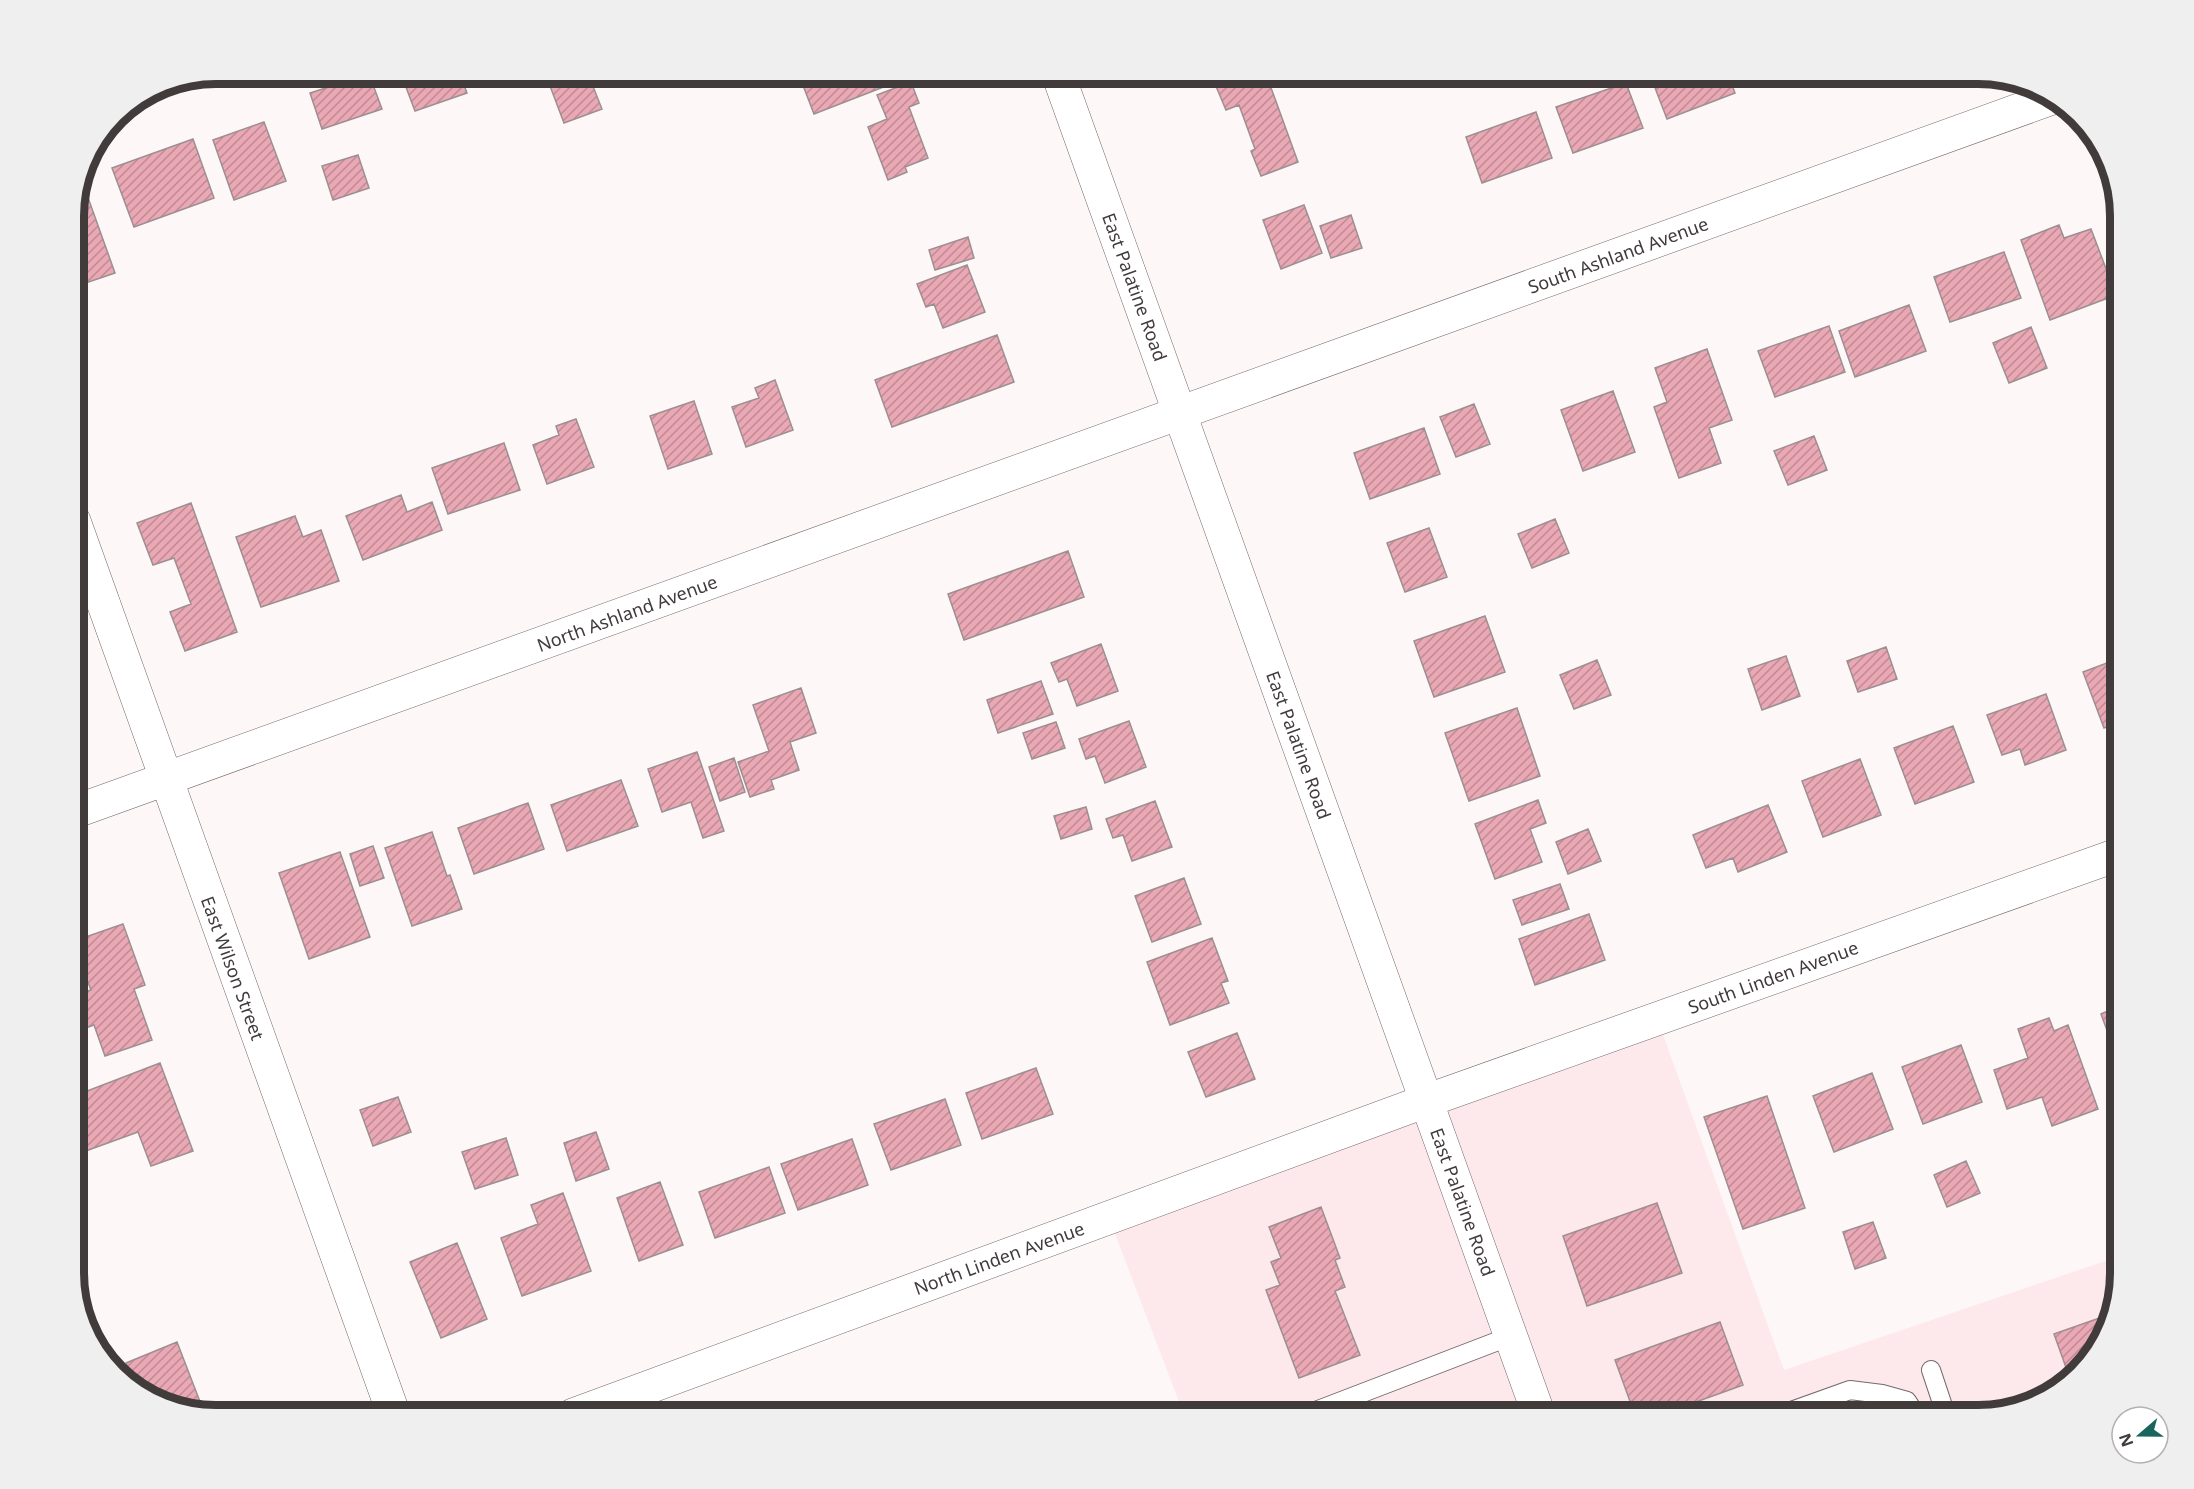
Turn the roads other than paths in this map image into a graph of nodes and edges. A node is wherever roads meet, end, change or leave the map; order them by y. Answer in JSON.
{"nodes":[{"id":1,"x":1062,"y":84,"type":"edge"},
{"id":2,"x":2043,"y":102,"type":"edge"},
{"id":3,"x":1180,"y":414,"type":"junction"},
{"id":4,"x":84,"y":549,"type":"edge"},
{"id":5,"x":165,"y":779,"type":"junction"},
{"id":6,"x":84,"y":808,"type":"edge"},
{"id":7,"x":2110,"y":858,"type":"edge"},
{"id":8,"x":1426,"y":1101,"type":"junction"},
{"id":9,"x":1511,"y":1336,"type":"junction"},
{"id":10,"x":1930,"y":1370,"type":"dead end"},
{"id":11,"x":390,"y":1405,"type":"edge"},
{"id":12,"x":603,"y":1405,"type":"edge"},
{"id":13,"x":1333,"y":1405,"type":"edge"},
{"id":14,"x":1535,"y":1405,"type":"edge"},
{"id":15,"x":1810,"y":1405,"type":"edge"},
{"id":16,"x":1909,"y":1405,"type":"edge"},
{"id":17,"x":1942,"y":1405,"type":"edge"}],
"edges":[{"from":1,"to":3,"type":"street","name":"East Palatine Road"},
{"from":2,"to":3,"type":"street","name":"South Ashland Avenue"},
{"from":3,"to":5,"type":"street","name":"North Ashland Avenue"},
{"from":3,"to":8,"type":"street","name":"East Palatine Road"},
{"from":4,"to":5,"type":"street","name":"East Wilson Street"},
{"from":5,"to":6,"type":"street","name":"North Ashland Avenue"},
{"from":5,"to":11,"type":"street","name":"East Wilson Street"},
{"from":7,"to":8,"type":"street","name":"South Linden Avenue"},
{"from":8,"to":9,"type":"street","name":"East Palatine Road"},
{"from":8,"to":12,"type":"street","name":"North Linden Avenue"},
{"from":9,"to":13,"type":"lane"},
{"from":9,"to":14,"type":"street","name":"East Palatine Road"},
{"from":10,"to":17,"type":"lane"},
{"from":15,"to":16,"type":"lane"}]}
